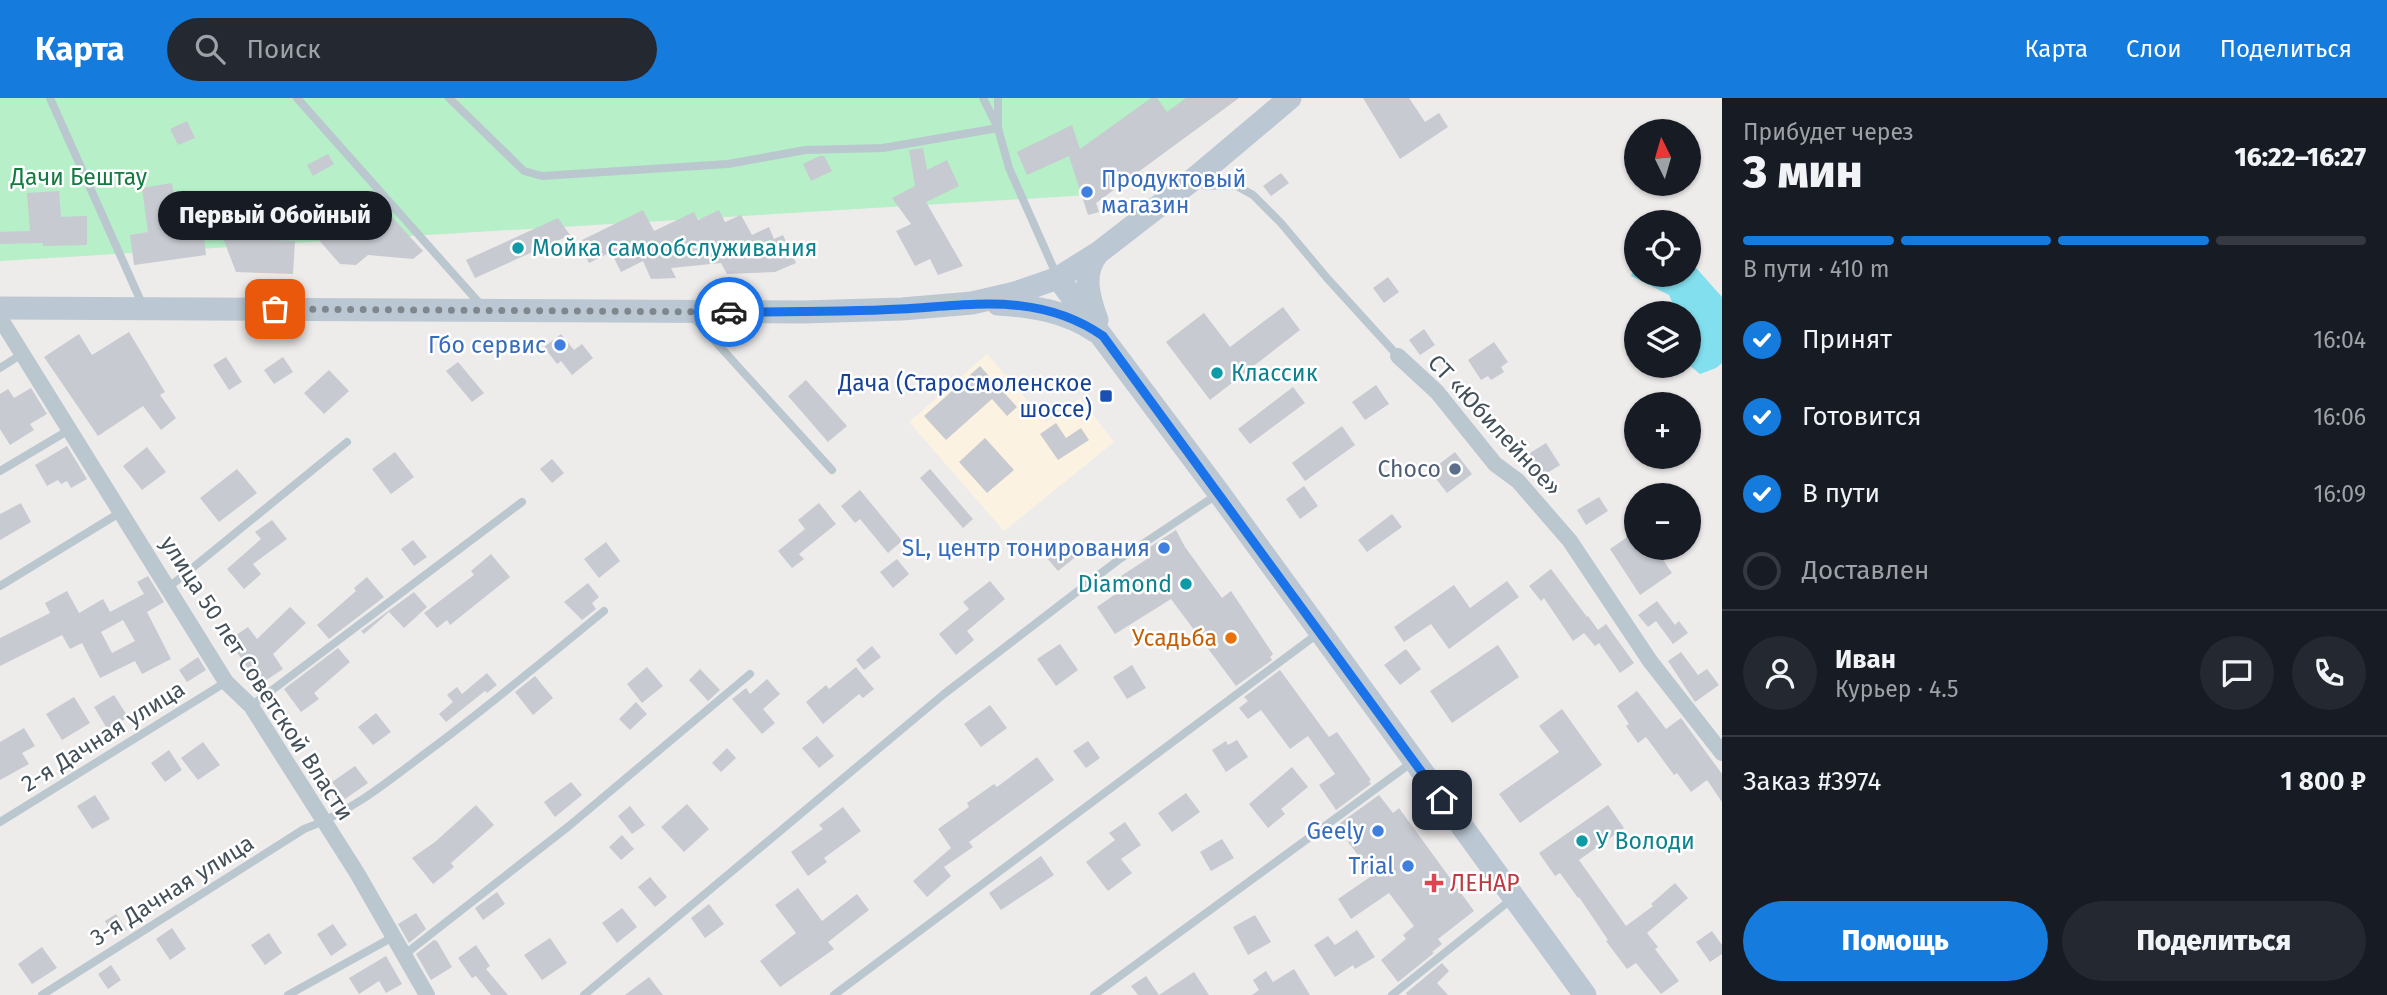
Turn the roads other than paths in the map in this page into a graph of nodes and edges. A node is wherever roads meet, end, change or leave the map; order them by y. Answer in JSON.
{"nodes":[{"id":1,"x":50,"y":98,"type":"edge"},
{"id":2,"x":297,"y":98,"type":"edge"},
{"id":3,"x":449,"y":98,"type":"edge"},
{"id":4,"x":983,"y":98,"type":"edge"},
{"id":5,"x":998,"y":98,"type":"edge"},
{"id":6,"x":1290,"y":98,"type":"edge"},
{"id":7,"x":998,"y":128,"type":"junction"},
{"id":8,"x":1195,"y":178,"type":"junction"},
{"id":9,"x":1098,"y":253,"type":"junction"},
{"id":10,"x":1058,"y":278,"type":"junction"},
{"id":11,"x":972,"y":303,"type":"junction"},
{"id":12,"x":0,"y":308,"type":"edge"},
{"id":13,"x":144,"y":309,"type":"junction"},
{"id":14,"x":485,"y":310,"type":"junction"},
{"id":15,"x":688,"y":312,"type":"junction"},
{"id":16,"x":0,"y":318,"type":"edge"},
{"id":17,"x":1103,"y":336,"type":"junction"},
{"id":18,"x":22,"y":355,"type":"junction"},
{"id":19,"x":1398,"y":356,"type":"joint"},
{"id":20,"x":0,"y":368,"type":"edge"},
{"id":21,"x":69,"y":430,"type":"junction"},
{"id":22,"x":347,"y":442,"type":"dead end"},
{"id":23,"x":832,"y":470,"type":"dead end"},
{"id":24,"x":0,"y":471,"type":"edge"},
{"id":25,"x":1219,"y":493,"type":"junction"},
{"id":26,"x":522,"y":502,"type":"dead end"},
{"id":27,"x":121,"y":512,"type":"junction"},
{"id":28,"x":0,"y":586,"type":"edge"},
{"id":29,"x":169,"y":587,"type":"junction"},
{"id":30,"x":604,"y":611,"type":"dead end"},
{"id":31,"x":1320,"y":631,"type":"junction"},
{"id":32,"x":750,"y":674,"type":"dead end"},
{"id":33,"x":226,"y":682,"type":"junction"},
{"id":34,"x":251,"y":706,"type":"junction"},
{"id":35,"x":1722,"y":753,"type":"edge"},
{"id":36,"x":1414,"y":761,"type":"junction"},
{"id":37,"x":0,"y":822,"type":"edge"},
{"id":38,"x":324,"y":822,"type":"junction"},
{"id":39,"x":1513,"y":898,"type":"junction"},
{"id":40,"x":393,"y":937,"type":"junction"},
{"id":41,"x":404,"y":955,"type":"junction"},
{"id":42,"x":42,"y":995,"type":"edge"},
{"id":43,"x":288,"y":995,"type":"edge"},
{"id":44,"x":427,"y":995,"type":"edge"},
{"id":45,"x":584,"y":995,"type":"edge"},
{"id":46,"x":834,"y":995,"type":"edge"},
{"id":47,"x":1094,"y":995,"type":"edge"},
{"id":48,"x":1392,"y":995,"type":"edge"},
{"id":49,"x":1585,"y":995,"type":"edge"}],
"edges":[{"from":1,"to":13,"type":"lane"},
{"from":2,"to":14,"type":"lane"},
{"from":3,"to":7,"type":"lane"},
{"from":4,"to":7,"type":"lane"},
{"from":5,"to":7,"type":"lane"},
{"from":6,"to":8,"type":"main road"},
{"from":7,"to":10,"type":"lane"},
{"from":8,"to":9,"type":"main road"},
{"from":8,"to":19,"type":"lane","name":"СТ «Юбилейное»"},
{"from":9,"to":10,"type":"main road"},
{"from":9,"to":17,"type":"main road"},
{"from":10,"to":11,"type":"main road"},
{"from":10,"to":17,"type":"main road"},
{"from":11,"to":15,"type":"main road"},
{"from":11,"to":17,"type":"main road"},
{"from":12,"to":13,"type":"main road"},
{"from":13,"to":14,"type":"main road"},
{"from":14,"to":15,"type":"main road"},
{"from":15,"to":23,"type":"lane"},
{"from":16,"to":18,"type":"street","name":"улица 50 лет Советской Власти"},
{"from":17,"to":25,"type":"main road"},
{"from":18,"to":20,"type":"lane"},
{"from":18,"to":21,"type":"street","name":"улица 50 лет Советской Власти"},
{"from":19,"to":35,"type":"street","name":"СТ «Юбилейное»"},
{"from":21,"to":24,"type":"lane"},
{"from":21,"to":27,"type":"street","name":"улица 50 лет Советской Власти"},
{"from":22,"to":29,"type":"lane"},
{"from":25,"to":31,"type":"main road"},
{"from":25,"to":45,"type":"lane"},
{"from":26,"to":34,"type":"lane"},
{"from":27,"to":28,"type":"lane"},
{"from":27,"to":29,"type":"street","name":"улица 50 лет Советской Власти"},
{"from":29,"to":33,"type":"street","name":"улица 50 лет Советской Власти"},
{"from":30,"to":38,"type":"lane","name":"3-я Дачная улица"},
{"from":31,"to":36,"type":"main road"},
{"from":31,"to":46,"type":"lane"},
{"from":32,"to":41,"type":"lane"},
{"from":33,"to":34,"type":"street","name":"улица 50 лет Советской Власти"},
{"from":33,"to":37,"type":"lane","name":"2-я Дачная улица"},
{"from":34,"to":38,"type":"street","name":"улица 50 лет Советской Власти"},
{"from":36,"to":39,"type":"main road"},
{"from":36,"to":47,"type":"lane"},
{"from":38,"to":40,"type":"street","name":"улица 50 лет Советской Власти"},
{"from":38,"to":42,"type":"lane","name":"3-я Дачная улица"},
{"from":39,"to":48,"type":"lane"},
{"from":39,"to":49,"type":"main road"},
{"from":40,"to":41,"type":"street","name":"улица 50 лет Советской Власти"},
{"from":40,"to":43,"type":"lane"},
{"from":41,"to":44,"type":"street","name":"улица 50 лет Советской Власти"}]}
